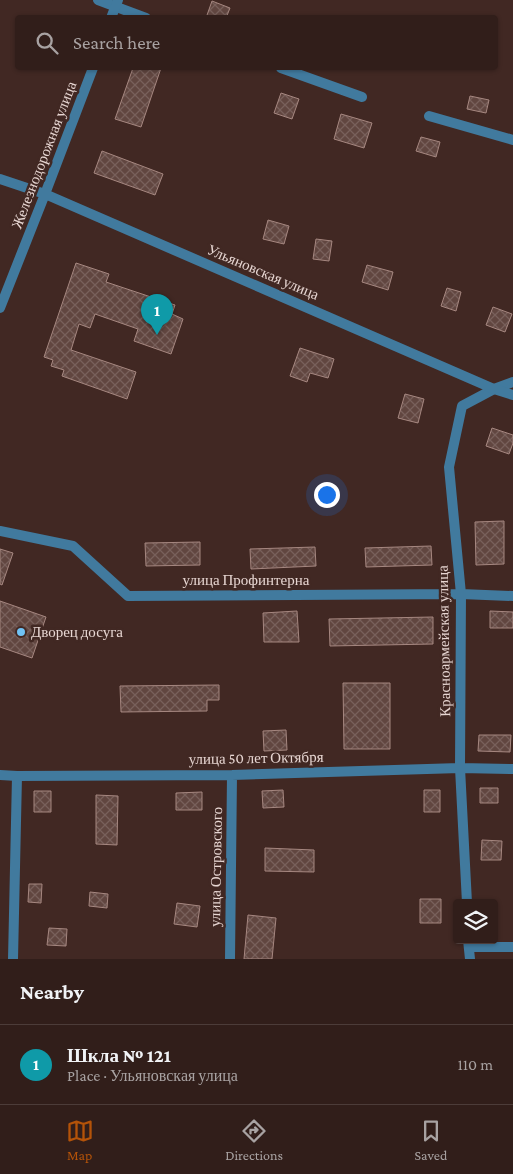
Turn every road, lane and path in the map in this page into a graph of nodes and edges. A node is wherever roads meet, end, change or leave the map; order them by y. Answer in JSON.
{"nodes":[{"id":1,"x":98,"y":0,"type":"edge"},
{"id":2,"x":117,"y":3,"type":"edge"},
{"id":3,"x":113,"y":15,"type":"edge"},
{"id":4,"x":140,"y":15,"type":"edge"},
{"id":5,"x":92,"y":70,"type":"edge"},
{"id":6,"x":286,"y":70,"type":"edge"},
{"id":7,"x":362,"y":98,"type":"dead end"},
{"id":8,"x":429,"y":116,"type":"dead end"},
{"id":9,"x":513,"y":140,"type":"edge"},
{"id":10,"x":0,"y":179,"type":"edge"},
{"id":11,"x":45,"y":194,"type":"junction"},
{"id":12,"x":0,"y":308,"type":"edge"},
{"id":13,"x":513,"y":382,"type":"edge"},
{"id":14,"x":494,"y":389,"type":"junction"},
{"id":15,"x":513,"y":395,"type":"edge"},
{"id":16,"x":0,"y":531,"type":"edge"},
{"id":17,"x":461,"y":594,"type":"junction"},
{"id":18,"x":513,"y":596,"type":"edge"},
{"id":19,"x":460,"y":768,"type":"junction"},
{"id":20,"x":513,"y":769,"type":"edge"},
{"id":21,"x":0,"y":775,"type":"edge"},
{"id":22,"x":232,"y":775,"type":"junction"},
{"id":23,"x":17,"y":776,"type":"junction"},
{"id":24,"x":466,"y":899,"type":"edge"},
{"id":25,"x":468,"y":944,"type":"edge"},
{"id":26,"x":513,"y":947,"type":"edge"},
{"id":27,"x":13,"y":959,"type":"edge"},
{"id":28,"x":230,"y":959,"type":"edge"},
{"id":29,"x":470,"y":959,"type":"edge"}],
"edges":[{"from":1,"to":2,"type":"street"},
{"from":2,"to":3,"type":"street"},
{"from":2,"to":4,"type":"street"},
{"from":5,"to":11,"type":"street","name":"Железнодорожная улица"},
{"from":6,"to":7,"type":"street"},
{"from":8,"to":9,"type":"street"},
{"from":10,"to":11,"type":"street","name":"Ульяновская улица"},
{"from":11,"to":12,"type":"street","name":"Железнодорожная улица"},
{"from":11,"to":14,"type":"street","name":"Ульяновская улица"},
{"from":13,"to":14,"type":"street","name":"Красноармейская улица"},
{"from":14,"to":15,"type":"street","name":"Ульяновская улица"},
{"from":14,"to":17,"type":"street","name":"Красноармейская улица"},
{"from":16,"to":17,"type":"street","name":"улица Профинтерна"},
{"from":17,"to":18,"type":"street","name":"улица Профинтерна"},
{"from":17,"to":19,"type":"street","name":"Красноармейская улица"},
{"from":19,"to":20,"type":"street","name":"улица 50 лет Октября"},
{"from":19,"to":22,"type":"street","name":"улица 50 лет Октября"},
{"from":19,"to":24,"type":"street","name":"Красноармейская улица"},
{"from":21,"to":23,"type":"street","name":"улица 50 лет Октября"},
{"from":22,"to":23,"type":"street","name":"улица 50 лет Октября"},
{"from":22,"to":28,"type":"street","name":"улица Островского"},
{"from":23,"to":27,"type":"street"},
{"from":25,"to":26,"type":"street"},
{"from":25,"to":29,"type":"street"}]}
